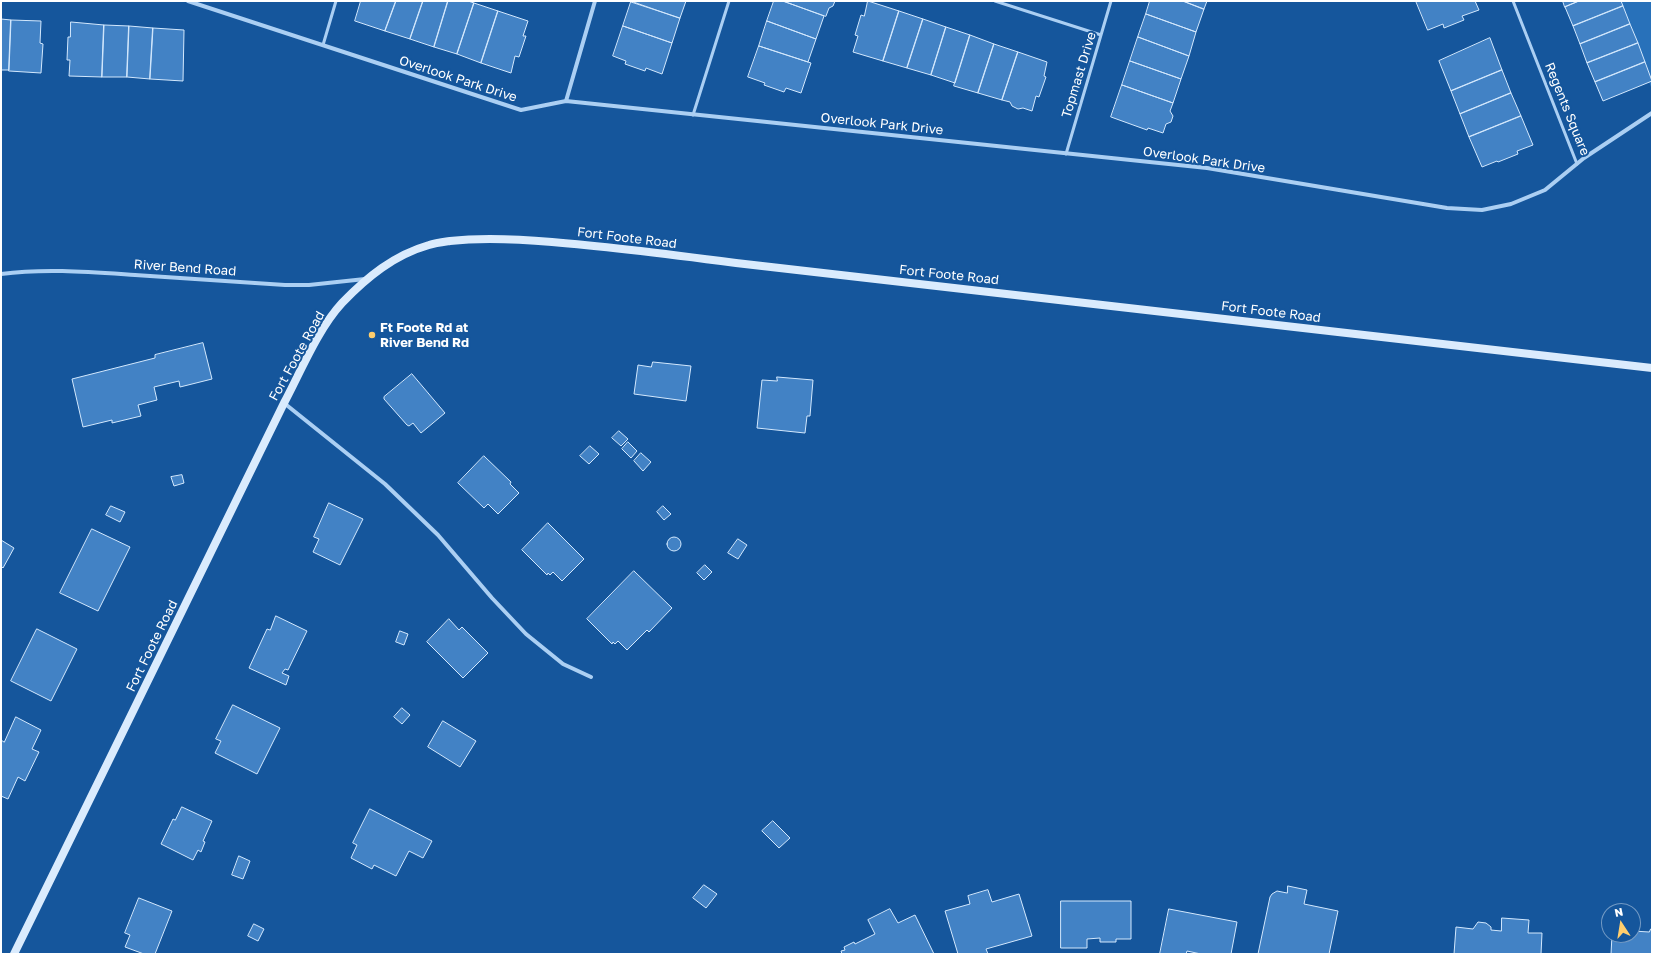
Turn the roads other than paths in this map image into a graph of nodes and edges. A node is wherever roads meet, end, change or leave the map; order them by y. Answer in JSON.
{"nodes":[{"id":1,"x":188,"y":1,"type":"edge"},
{"id":2,"x":336,"y":1,"type":"edge"},
{"id":3,"x":596,"y":1,"type":"edge"},
{"id":4,"x":730,"y":1,"type":"edge"},
{"id":5,"x":995,"y":1,"type":"edge"},
{"id":6,"x":1111,"y":1,"type":"edge"},
{"id":7,"x":1512,"y":1,"type":"edge"},
{"id":8,"x":1101,"y":36,"type":"junction"},
{"id":9,"x":323,"y":45,"type":"junction"},
{"id":10,"x":566,"y":101,"type":"junction"},
{"id":11,"x":1652,"y":113,"type":"edge"},
{"id":12,"x":693,"y":115,"type":"junction"},
{"id":13,"x":1066,"y":154,"type":"junction"},
{"id":14,"x":1577,"y":164,"type":"junction"},
{"id":15,"x":1,"y":274,"type":"edge"},
{"id":16,"x":367,"y":279,"type":"junction"},
{"id":17,"x":1652,"y":368,"type":"edge"},
{"id":18,"x":284,"y":403,"type":"junction"},
{"id":19,"x":591,"y":676,"type":"dead end"},
{"id":20,"x":14,"y":954,"type":"edge"}],
"edges":[{"from":1,"to":9,"type":"street","name":"Overlook Park Drive"},
{"from":2,"to":9,"type":"lane"},
{"from":3,"to":10,"type":"street"},
{"from":4,"to":12,"type":"lane"},
{"from":5,"to":8,"type":"lane"},
{"from":6,"to":8,"type":"lane","name":"Topmast Drive"},
{"from":7,"to":14,"type":"lane","name":"Regents Square"},
{"from":8,"to":13,"type":"lane","name":"Topmast Drive"},
{"from":9,"to":10,"type":"street","name":"Overlook Park Drive"},
{"from":10,"to":12,"type":"street","name":"Overlook Park Drive"},
{"from":11,"to":14,"type":"street","name":"Regents Square"},
{"from":12,"to":13,"type":"street","name":"Overlook Park Drive"},
{"from":13,"to":14,"type":"street","name":"Overlook Park Drive"},
{"from":15,"to":16,"type":"street","name":"River Bend Road"},
{"from":16,"to":17,"type":"street","name":"Fort Foote Road"},
{"from":16,"to":18,"type":"street","name":"Fort Foote Road"},
{"from":18,"to":19,"type":"street"},
{"from":18,"to":20,"type":"street","name":"Fort Foote Road"}]}
